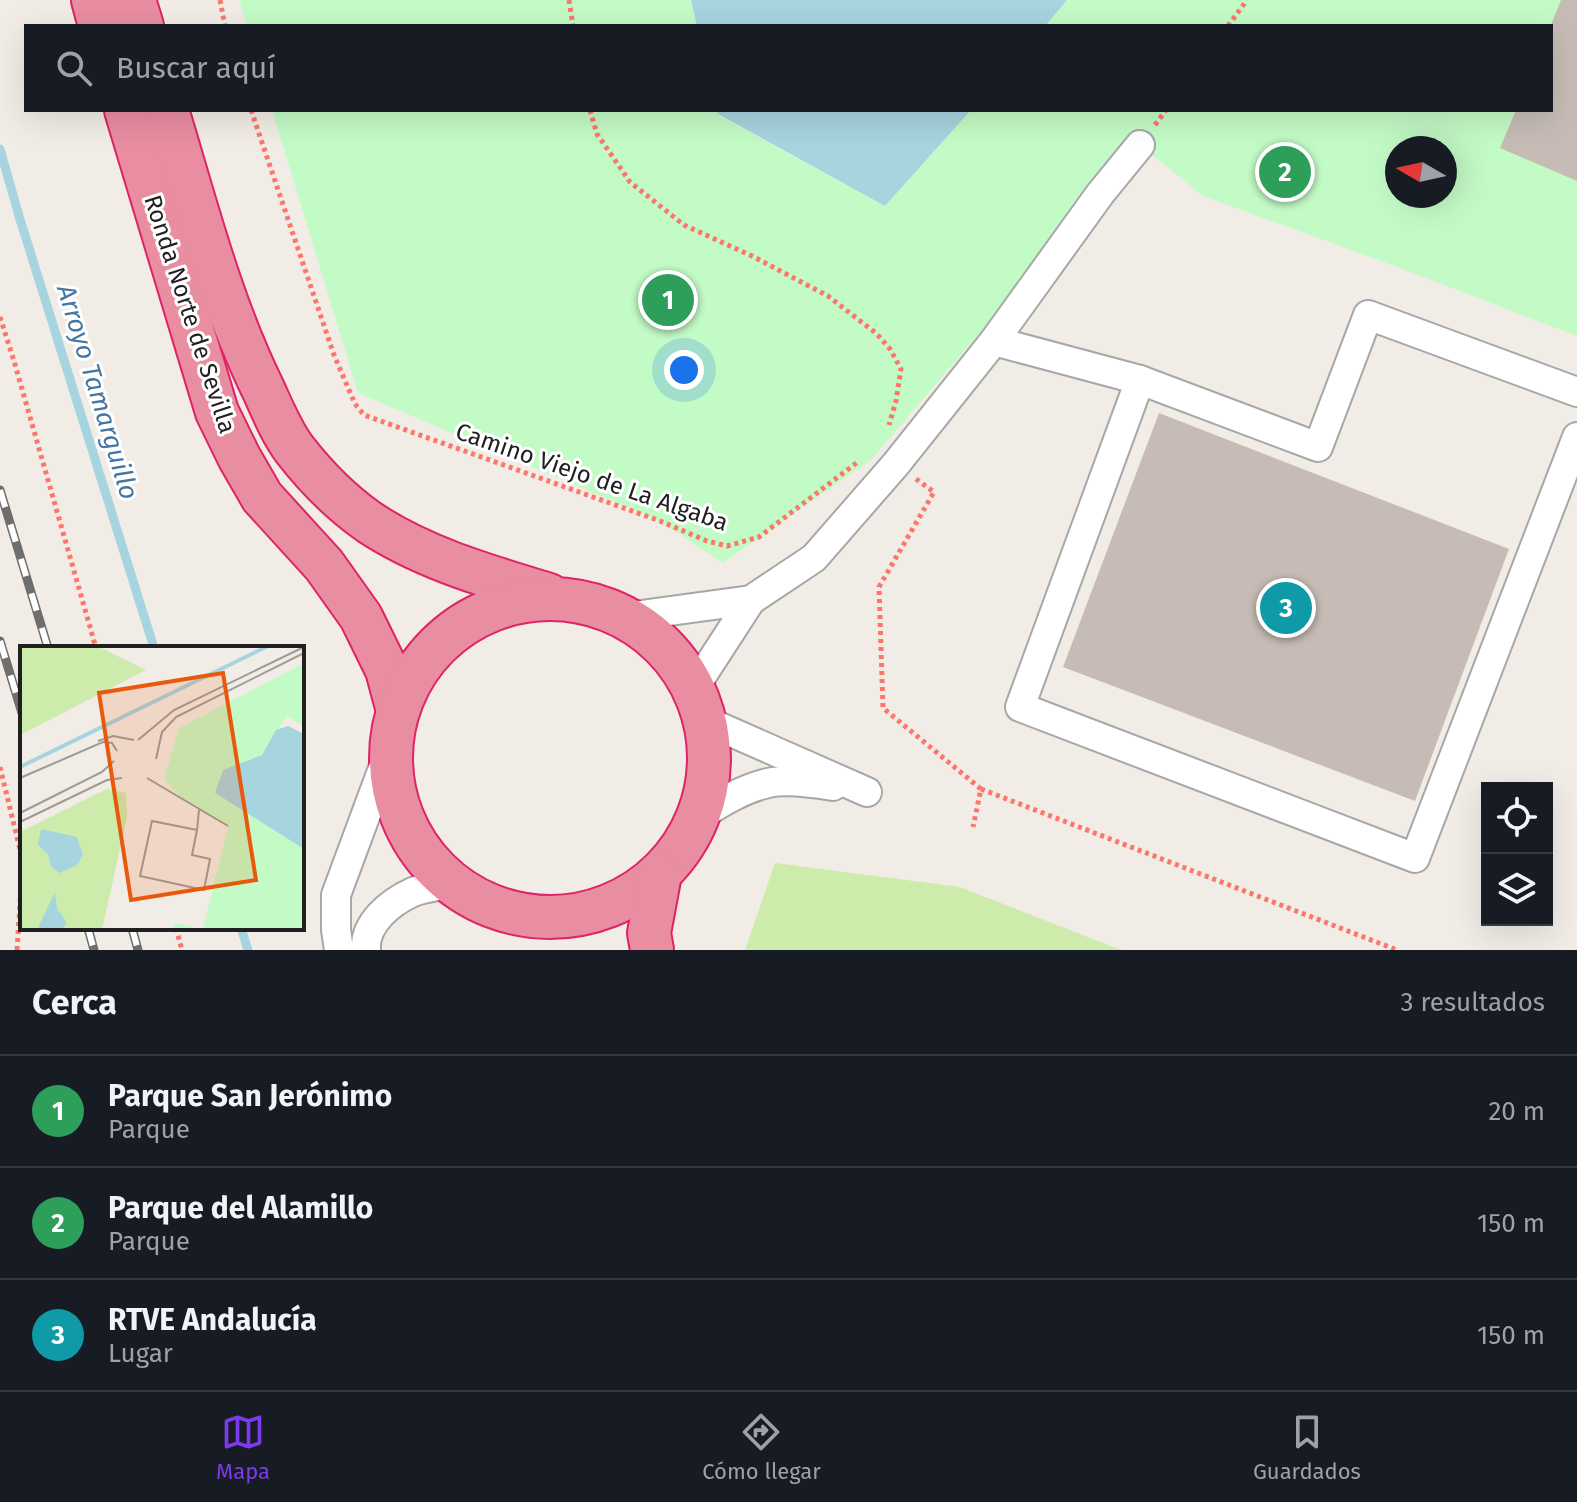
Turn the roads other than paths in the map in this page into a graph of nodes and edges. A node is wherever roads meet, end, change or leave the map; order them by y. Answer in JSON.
{"nodes":[{"id":1,"x":93,"y":0,"type":"edge"},
{"id":2,"x":134,"y":0,"type":"edge"},
{"id":3,"x":99,"y":24,"type":"edge"},
{"id":4,"x":141,"y":24,"type":"edge"},
{"id":5,"x":127,"y":112,"type":"edge"},
{"id":6,"x":168,"y":112,"type":"edge"},
{"id":7,"x":1140,"y":145,"type":"dead end"},
{"id":8,"x":994,"y":341,"type":"junction"},
{"id":9,"x":1140,"y":380,"type":"junction"},
{"id":10,"x":1577,"y":392,"type":"edge"},
{"id":11,"x":1577,"y":437,"type":"edge"},
{"id":12,"x":557,"y":598,"type":"junction"},
{"id":13,"x":751,"y":600,"type":"junction"},
{"id":14,"x":626,"y":617,"type":"junction"},
{"id":15,"x":699,"y":704,"type":"junction"},
{"id":16,"x":395,"y":728,"type":"junction"},
{"id":17,"x":698,"y":817,"type":"junction"},
{"id":18,"x":660,"y":874,"type":"junction"},
{"id":19,"x":452,"y":884,"type":"junction"},
{"id":20,"x":523,"y":915,"type":"junction"},
{"id":21,"x":339,"y":950,"type":"edge"},
{"id":22,"x":366,"y":950,"type":"edge"},
{"id":23,"x":556,"y":950,"type":"edge"},
{"id":24,"x":652,"y":950,"type":"edge"}],
"edges":[{"from":1,"to":3,"type":"highway"},
{"from":2,"to":4,"type":"highway"},
{"from":5,"to":16,"type":"highway","name":"Ronda Norte de Sevilla"},
{"from":6,"to":12,"type":"highway","name":"Ronda Norte de Sevilla"},
{"from":7,"to":8,"type":"street"},
{"from":8,"to":9,"type":"street"},
{"from":8,"to":13,"type":"street"},
{"from":9,"to":10,"type":"street"},
{"from":9,"to":11,"type":"street"},
{"from":12,"to":14,"type":"highway","name":"Ronda Norte de Sevilla"},
{"from":12,"to":16,"type":"highway","name":"Ronda Norte de Sevilla"},
{"from":13,"to":14,"type":"street"},
{"from":13,"to":15,"type":"street"},
{"from":14,"to":15,"type":"highway","name":"Ronda Norte de Sevilla"},
{"from":15,"to":17,"type":"highway","name":"Ronda Norte de Sevilla"},
{"from":15,"to":17,"type":"street"},
{"from":16,"to":19,"type":"highway","name":"Ronda Norte de Sevilla"},
{"from":16,"to":21,"type":"street"},
{"from":17,"to":18,"type":"highway","name":"Ronda Norte de Sevilla"},
{"from":18,"to":20,"type":"highway","name":"Ronda Norte de Sevilla"},
{"from":18,"to":24,"type":"highway"},
{"from":19,"to":20,"type":"highway","name":"Ronda Norte de Sevilla"},
{"from":19,"to":22,"type":"street"},
{"from":20,"to":23,"type":"highway"}]}
